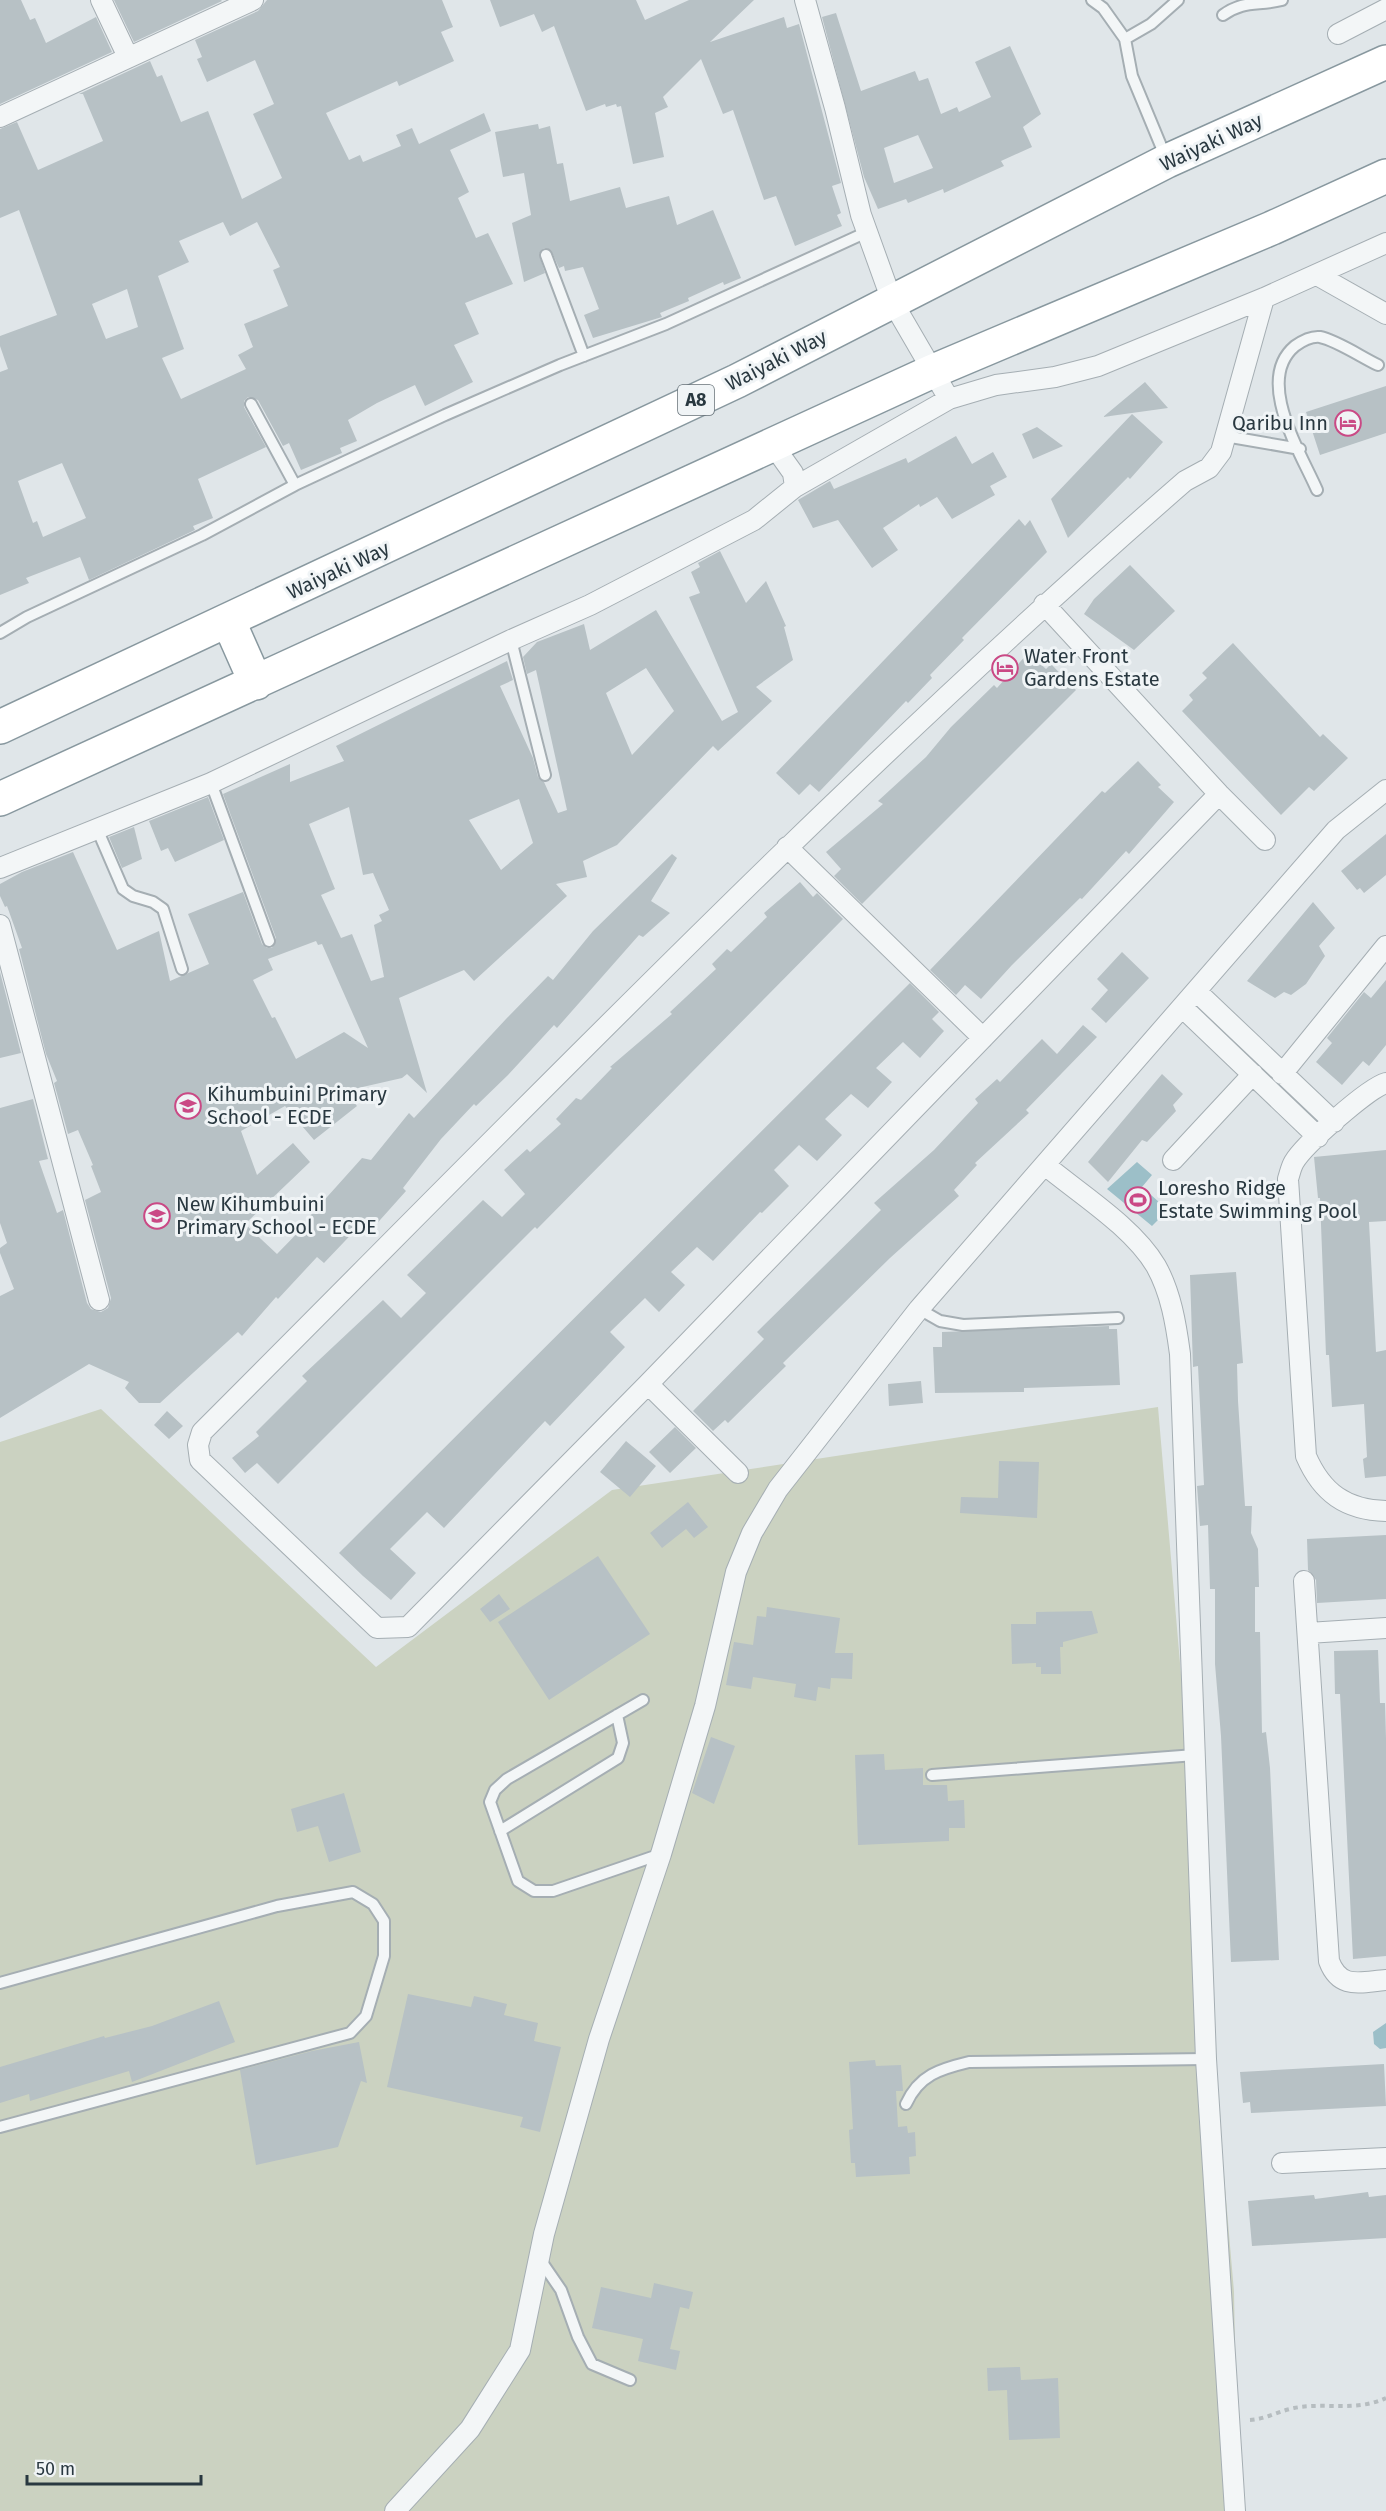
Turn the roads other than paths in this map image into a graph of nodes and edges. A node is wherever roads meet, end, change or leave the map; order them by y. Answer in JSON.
{"nodes":[{"id":1,"x":101,"y":0,"type":"edge"},
{"id":2,"x":253,"y":0,"type":"edge"},
{"id":3,"x":805,"y":0,"type":"edge"},
{"id":4,"x":1092,"y":0,"type":"edge"},
{"id":5,"x":1178,"y":0,"type":"edge"},
{"id":6,"x":1282,"y":0,"type":"edge"},
{"id":7,"x":1386,"y":9,"type":"edge"},
{"id":8,"x":1223,"y":15,"type":"dead end"},
{"id":9,"x":1338,"y":34,"type":"dead end"},
{"id":10,"x":1125,"y":39,"type":"junction"},
{"id":11,"x":128,"y":57,"type":"junction"},
{"id":12,"x":1386,"y":62,"type":"edge"},
{"id":13,"x":0,"y":117,"type":"edge"},
{"id":14,"x":1167,"y":161,"type":"junction"},
{"id":15,"x":1386,"y":176,"type":"edge"},
{"id":16,"x":867,"y":232,"type":"junction"},
{"id":17,"x":1386,"y":243,"type":"edge"},
{"id":18,"x":546,"y":255,"type":"dead end"},
{"id":19,"x":1317,"y":275,"type":"junction"},
{"id":20,"x":1264,"y":298,"type":"junction"},
{"id":21,"x":892,"y":301,"type":"junction"},
{"id":22,"x":1386,"y":314,"type":"edge"},
{"id":23,"x":584,"y":356,"type":"junction"},
{"id":24,"x":1378,"y":365,"type":"dead end"},
{"id":25,"x":931,"y":372,"type":"junction"},
{"id":26,"x":949,"y":399,"type":"junction"},
{"id":27,"x":251,"y":404,"type":"dead end"},
{"id":28,"x":1225,"y":436,"type":"junction"},
{"id":29,"x":773,"y":445,"type":"junction"},
{"id":30,"x":1300,"y":449,"type":"junction"},
{"id":31,"x":295,"y":485,"type":"junction"},
{"id":32,"x":795,"y":487,"type":"junction"},
{"id":33,"x":1317,"y":490,"type":"dead end"},
{"id":34,"x":1044,"y":604,"type":"junction"},
{"id":35,"x":229,"y":622,"type":"junction"},
{"id":36,"x":0,"y":633,"type":"edge"},
{"id":37,"x":511,"y":640,"type":"junction"},
{"id":38,"x":256,"y":683,"type":"junction"},
{"id":39,"x":0,"y":727,"type":"edge"},
{"id":40,"x":545,"y":775,"type":"dead end"},
{"id":41,"x":211,"y":783,"type":"junction"},
{"id":42,"x":1386,"y":789,"type":"edge"},
{"id":43,"x":1219,"y":794,"type":"junction"},
{"id":44,"x":0,"y":799,"type":"edge"},
{"id":45,"x":98,"y":831,"type":"junction"},
{"id":46,"x":1265,"y":840,"type":"dead end"},
{"id":47,"x":787,"y":847,"type":"junction"},
{"id":48,"x":0,"y":868,"type":"edge"},
{"id":49,"x":0,"y":925,"type":"edge"},
{"id":50,"x":269,"y":942,"type":"dead end"},
{"id":51,"x":1386,"y":946,"type":"edge"},
{"id":52,"x":182,"y":969,"type":"dead end"},
{"id":53,"x":1196,"y":991,"type":"junction"},
{"id":54,"x":1182,"y":1007,"type":"junction"},
{"id":55,"x":983,"y":1038,"type":"junction"},
{"id":56,"x":1253,"y":1074,"type":"junction"},
{"id":57,"x":1282,"y":1074,"type":"junction"},
{"id":58,"x":1386,"y":1083,"type":"edge"},
{"id":59,"x":1334,"y":1122,"type":"junction"},
{"id":60,"x":1318,"y":1137,"type":"junction"},
{"id":61,"x":1173,"y":1160,"type":"dead end"},
{"id":62,"x":1045,"y":1165,"type":"junction"},
{"id":63,"x":99,"y":1300,"type":"dead end"},
{"id":64,"x":920,"y":1309,"type":"junction"},
{"id":65,"x":1118,"y":1318,"type":"dead end"},
{"id":66,"x":648,"y":1384,"type":"junction"},
{"id":67,"x":738,"y":1473,"type":"dead end"},
{"id":68,"x":1386,"y":1511,"type":"edge"},
{"id":69,"x":1304,"y":1581,"type":"dead end"},
{"id":70,"x":1386,"y":1628,"type":"edge"},
{"id":71,"x":1308,"y":1633,"type":"junction"},
{"id":72,"x":643,"y":1700,"type":"dead end"},
{"id":73,"x":617,"y":1715,"type":"junction"},
{"id":74,"x":1195,"y":1755,"type":"junction"},
{"id":75,"x":932,"y":1775,"type":"dead end"},
{"id":76,"x":500,"y":1832,"type":"junction"},
{"id":77,"x":661,"y":1854,"type":"junction"},
{"id":78,"x":1386,"y":1980,"type":"edge"},
{"id":79,"x":0,"y":1983,"type":"edge"},
{"id":80,"x":1206,"y":2059,"type":"junction"},
{"id":81,"x":906,"y":2104,"type":"dead end"},
{"id":82,"x":0,"y":2127,"type":"edge"},
{"id":83,"x":1386,"y":2158,"type":"edge"},
{"id":84,"x":1282,"y":2163,"type":"dead end"},
{"id":85,"x":539,"y":2258,"type":"junction"},
{"id":86,"x":630,"y":2380,"type":"dead end"},
{"id":87,"x":395,"y":2511,"type":"edge"},
{"id":88,"x":1235,"y":2511,"type":"edge"}],
"edges":[{"from":1,"to":11,"type":"street"},
{"from":2,"to":11,"type":"street"},
{"from":3,"to":16,"type":"street"},
{"from":4,"to":10,"type":"lane"},
{"from":5,"to":10,"type":"lane"},
{"from":6,"to":8,"type":"lane"},
{"from":7,"to":9,"type":"street"},
{"from":10,"to":14,"type":"lane"},
{"from":11,"to":13,"type":"street"},
{"from":12,"to":14,"type":"highway","name":"Waiyaki Way","number":"A8"},
{"from":14,"to":21,"type":"highway","name":"Waiyaki Way","number":"A8"},
{"from":15,"to":25,"type":"highway"},
{"from":16,"to":21,"type":"street"},
{"from":16,"to":23,"type":"lane"},
{"from":17,"to":19,"type":"street"},
{"from":18,"to":23,"type":"lane"},
{"from":19,"to":20,"type":"street"},
{"from":19,"to":22,"type":"street"},
{"from":20,"to":26,"type":"street"},
{"from":20,"to":28,"type":"street"},
{"from":21,"to":25,"type":"street"},
{"from":21,"to":35,"type":"highway","name":"Waiyaki Way","number":"A8"},
{"from":23,"to":31,"type":"lane"},
{"from":24,"to":30,"type":"lane"},
{"from":25,"to":26,"type":"street"},
{"from":25,"to":29,"type":"highway"},
{"from":26,"to":32,"type":"street"},
{"from":27,"to":31,"type":"lane"},
{"from":28,"to":30,"type":"lane"},
{"from":28,"to":34,"type":"street"},
{"from":29,"to":32,"type":"street"},
{"from":29,"to":38,"type":"highway"},
{"from":30,"to":33,"type":"lane"},
{"from":31,"to":36,"type":"lane"},
{"from":32,"to":37,"type":"street"},
{"from":34,"to":43,"type":"street"},
{"from":34,"to":47,"type":"street"},
{"from":35,"to":38,"type":"highway"},
{"from":35,"to":39,"type":"highway","name":"Waiyaki Way","number":"A8"},
{"from":37,"to":40,"type":"lane"},
{"from":37,"to":41,"type":"street"},
{"from":38,"to":44,"type":"highway"},
{"from":41,"to":45,"type":"street"},
{"from":41,"to":50,"type":"lane"},
{"from":42,"to":53,"type":"street"},
{"from":43,"to":46,"type":"street"},
{"from":43,"to":55,"type":"street"},
{"from":45,"to":48,"type":"street"},
{"from":45,"to":52,"type":"lane"},
{"from":47,"to":55,"type":"street"},
{"from":47,"to":66,"type":"street"},
{"from":49,"to":63,"type":"street"},
{"from":51,"to":57,"type":"street"},
{"from":53,"to":54,"type":"street"},
{"from":53,"to":57,"type":"street"},
{"from":54,"to":56,"type":"street"},
{"from":54,"to":62,"type":"street"},
{"from":55,"to":66,"type":"street"},
{"from":56,"to":60,"type":"street"},
{"from":56,"to":61,"type":"street"},
{"from":57,"to":59,"type":"street"},
{"from":58,"to":59,"type":"street"},
{"from":59,"to":60,"type":"street"},
{"from":60,"to":68,"type":"street"},
{"from":62,"to":64,"type":"street"},
{"from":62,"to":74,"type":"street"},
{"from":64,"to":65,"type":"lane"},
{"from":64,"to":77,"type":"street"},
{"from":66,"to":67,"type":"street"},
{"from":69,"to":71,"type":"street"},
{"from":70,"to":71,"type":"street"},
{"from":71,"to":78,"type":"street"},
{"from":72,"to":73,"type":"lane"},
{"from":73,"to":76,"type":"lane"},
{"from":73,"to":76,"type":"lane"},
{"from":74,"to":75,"type":"lane"},
{"from":74,"to":80,"type":"street"},
{"from":76,"to":77,"type":"lane"},
{"from":77,"to":85,"type":"street"},
{"from":79,"to":82,"type":"lane"},
{"from":80,"to":81,"type":"lane"},
{"from":80,"to":88,"type":"street"},
{"from":83,"to":84,"type":"street"},
{"from":85,"to":86,"type":"lane"},
{"from":85,"to":87,"type":"street"}]}
